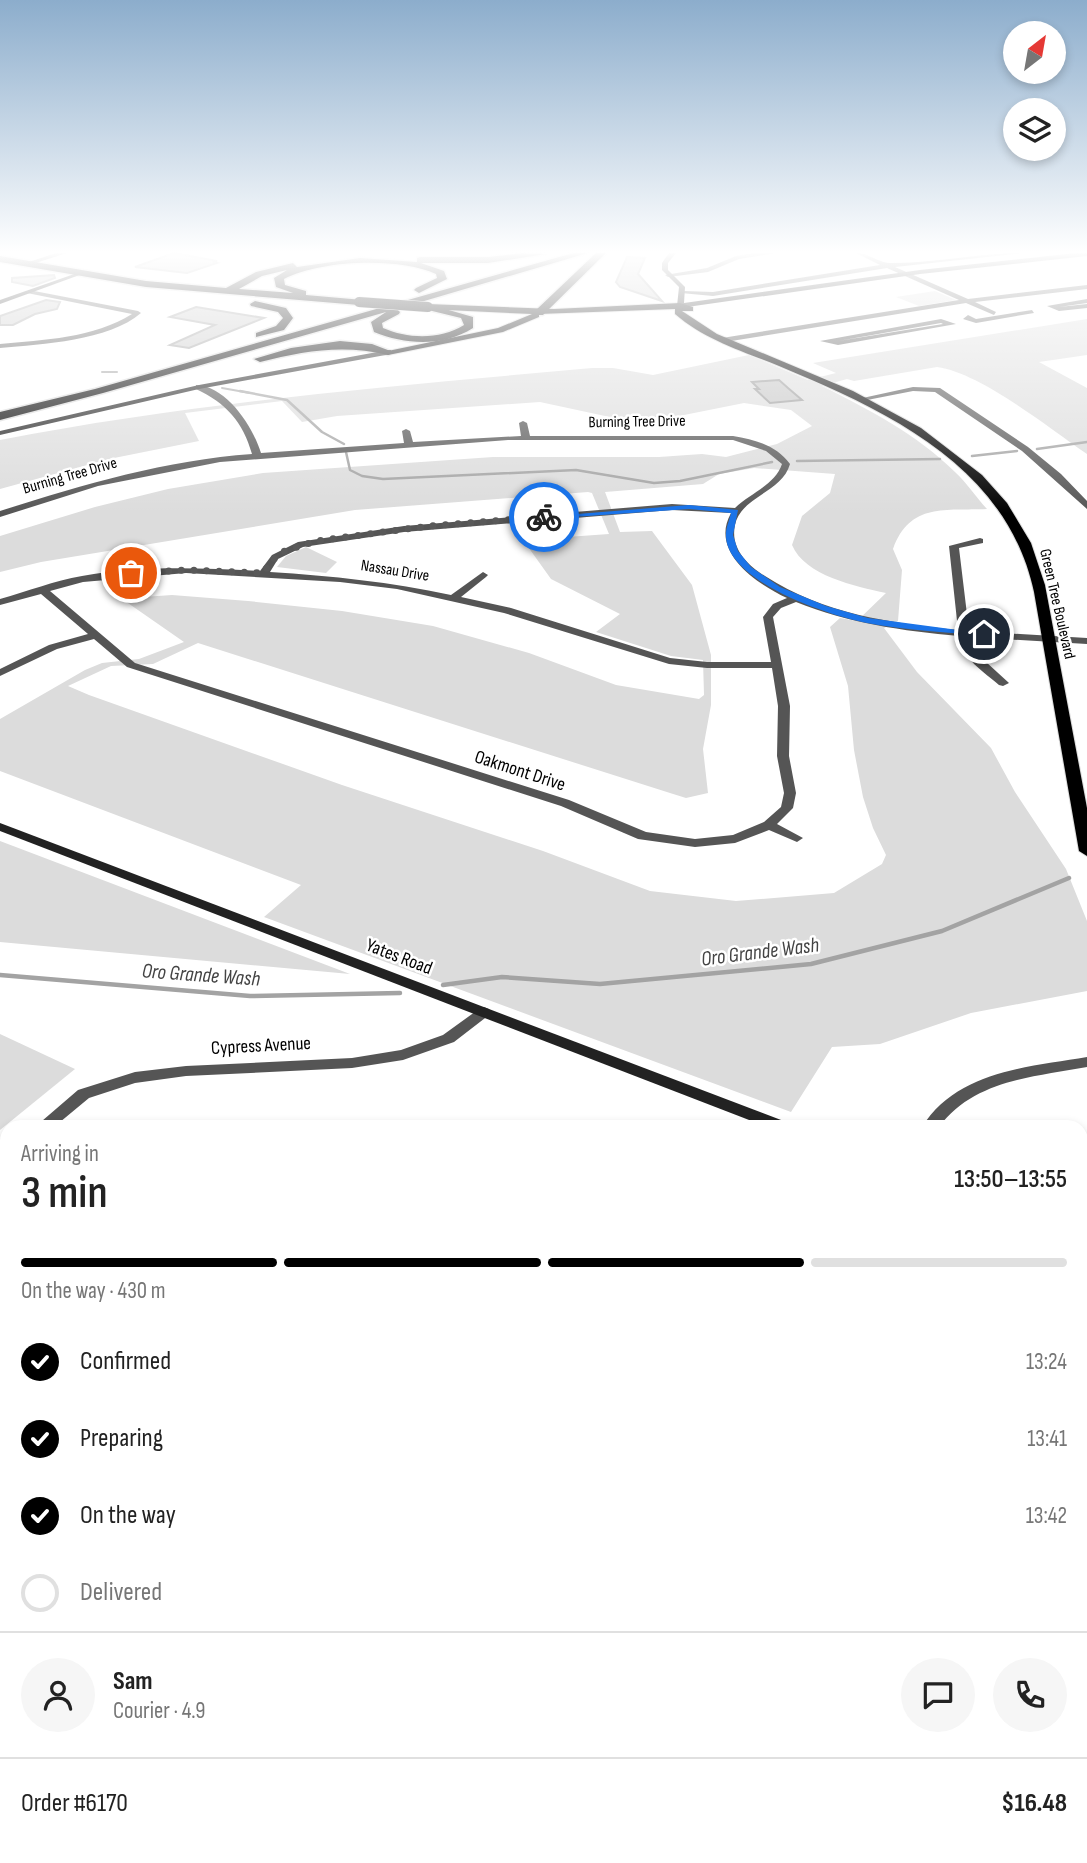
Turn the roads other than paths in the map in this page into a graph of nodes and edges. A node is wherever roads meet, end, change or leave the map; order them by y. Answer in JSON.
{"nodes":[{"id":1,"x":45,"y":340,"type":"edge"},
{"id":2,"x":244,"y":340,"type":"edge"},
{"id":3,"x":248,"y":340,"type":"edge"},
{"id":4,"x":278,"y":340,"type":"edge"},
{"id":5,"x":449,"y":340,"type":"edge"},
{"id":6,"x":725,"y":340,"type":"edge"},
{"id":7,"x":743,"y":340,"type":"edge"},
{"id":8,"x":829,"y":340,"type":"edge"},
{"id":9,"x":857,"y":340,"type":"edge"},
{"id":10,"x":0,"y":346,"type":"edge"},
{"id":11,"x":388,"y":352,"type":"junction"},
{"id":12,"x":246,"y":363,"type":"dead end"},
{"id":13,"x":167,"y":365,"type":"junction"},
{"id":14,"x":233,"y":366,"type":"dead end"},
{"id":15,"x":199,"y":387,"type":"junction"},
{"id":16,"x":876,"y":396,"type":"junction"},
{"id":17,"x":862,"y":399,"type":"junction"},
{"id":18,"x":0,"y":407,"type":"edge"},
{"id":19,"x":0,"y":416,"type":"edge"},
{"id":20,"x":523,"y":423,"type":"dead end"},
{"id":21,"x":0,"y":425,"type":"edge"},
{"id":22,"x":406,"y":430,"type":"dead end"},
{"id":23,"x":0,"y":433,"type":"edge"},
{"id":24,"x":526,"y":438,"type":"junction"},
{"id":25,"x":933,"y":439,"type":"junction"},
{"id":26,"x":409,"y":445,"type":"junction"},
{"id":27,"x":257,"y":455,"type":"junction"},
{"id":28,"x":1087,"y":506,"type":"edge"},
{"id":29,"x":736,"y":511,"type":"junction"},
{"id":30,"x":0,"y":514,"type":"edge"},
{"id":31,"x":979,"y":541,"type":"dead end"},
{"id":32,"x":264,"y":573,"type":"junction"},
{"id":33,"x":483,"y":575,"type":"dead end"},
{"id":34,"x":41,"y":589,"type":"junction"},
{"id":35,"x":456,"y":597,"type":"junction"},
{"id":36,"x":797,"y":598,"type":"junction"},
{"id":37,"x":0,"y":601,"type":"edge"},
{"id":38,"x":962,"y":632,"type":"junction"},
{"id":39,"x":94,"y":636,"type":"junction"},
{"id":40,"x":1049,"y":638,"type":"junction"},
{"id":41,"x":1087,"y":641,"type":"edge"},
{"id":42,"x":778,"y":665,"type":"junction"},
{"id":43,"x":0,"y":673,"type":"edge"},
{"id":44,"x":1003,"y":683,"type":"dead end"},
{"id":45,"x":769,"y":825,"type":"junction"},
{"id":46,"x":0,"y":827,"type":"edge"},
{"id":47,"x":797,"y":838,"type":"dead end"},
{"id":48,"x":1087,"y":851,"type":"edge"},
{"id":49,"x":484,"y":1012,"type":"junction"},
{"id":50,"x":1087,"y":1062,"type":"edge"},
{"id":51,"x":52,"y":1120,"type":"edge"},
{"id":52,"x":750,"y":1120,"type":"edge"},
{"id":53,"x":935,"y":1120,"type":"edge"}],
"edges":[{"from":1,"to":10,"type":"street"},
{"from":2,"to":13,"type":"highway"},
{"from":3,"to":13,"type":"highway"},
{"from":4,"to":19,"type":"highway"},
{"from":5,"to":11,"type":"main road"},
{"from":6,"to":17,"type":"main road","name":"Green Tree Boulevard"},
{"from":7,"to":16,"type":"main road","name":"Green Tree Boulevard"},
{"from":8,"to":9,"type":"street"},
{"from":11,"to":12,"type":"highway"},
{"from":11,"to":15,"type":"main road"},
{"from":13,"to":18,"type":"highway"},
{"from":14,"to":21,"type":"highway"},
{"from":15,"to":23,"type":"main road"},
{"from":15,"to":27,"type":"street"},
{"from":16,"to":17,"type":"street"},
{"from":16,"to":25,"type":"main road","name":"Green Tree Boulevard"},
{"from":16,"to":28,"type":"street"},
{"from":17,"to":25,"type":"main road","name":"Green Tree Boulevard"},
{"from":20,"to":24,"type":"street"},
{"from":22,"to":26,"type":"street"},
{"from":24,"to":26,"type":"street","name":"Burning Tree Drive"},
{"from":24,"to":29,"type":"street","name":"Burning Tree Drive"},
{"from":25,"to":40,"type":"main road","name":"Green Tree Boulevard"},
{"from":26,"to":27,"type":"street","name":"Burning Tree Drive"},
{"from":27,"to":30,"type":"street","name":"Burning Tree Drive"},
{"from":29,"to":32,"type":"street"},
{"from":29,"to":36,"type":"street"},
{"from":31,"to":38,"type":"street"},
{"from":32,"to":34,"type":"street","name":"Nassau Drive"},
{"from":32,"to":35,"type":"street","name":"Nassau Drive"},
{"from":33,"to":35,"type":"street"},
{"from":34,"to":37,"type":"street","name":"Nassau Drive"},
{"from":34,"to":39,"type":"street","name":"Oakmont Drive"},
{"from":35,"to":42,"type":"street","name":"Nassau Drive"},
{"from":36,"to":38,"type":"street"},
{"from":36,"to":42,"type":"street"},
{"from":38,"to":40,"type":"street"},
{"from":38,"to":44,"type":"street"},
{"from":39,"to":43,"type":"street"},
{"from":39,"to":45,"type":"street","name":"Oakmont Drive"},
{"from":40,"to":41,"type":"street"},
{"from":40,"to":48,"type":"main road","name":"Green Tree Boulevard"},
{"from":42,"to":45,"type":"street"},
{"from":45,"to":47,"type":"street"},
{"from":46,"to":49,"type":"main road","name":"Yates Road"},
{"from":49,"to":51,"type":"street","name":"Cypress Avenue"},
{"from":49,"to":52,"type":"main road","name":"Yates Road"},
{"from":50,"to":53,"type":"street"}]}
